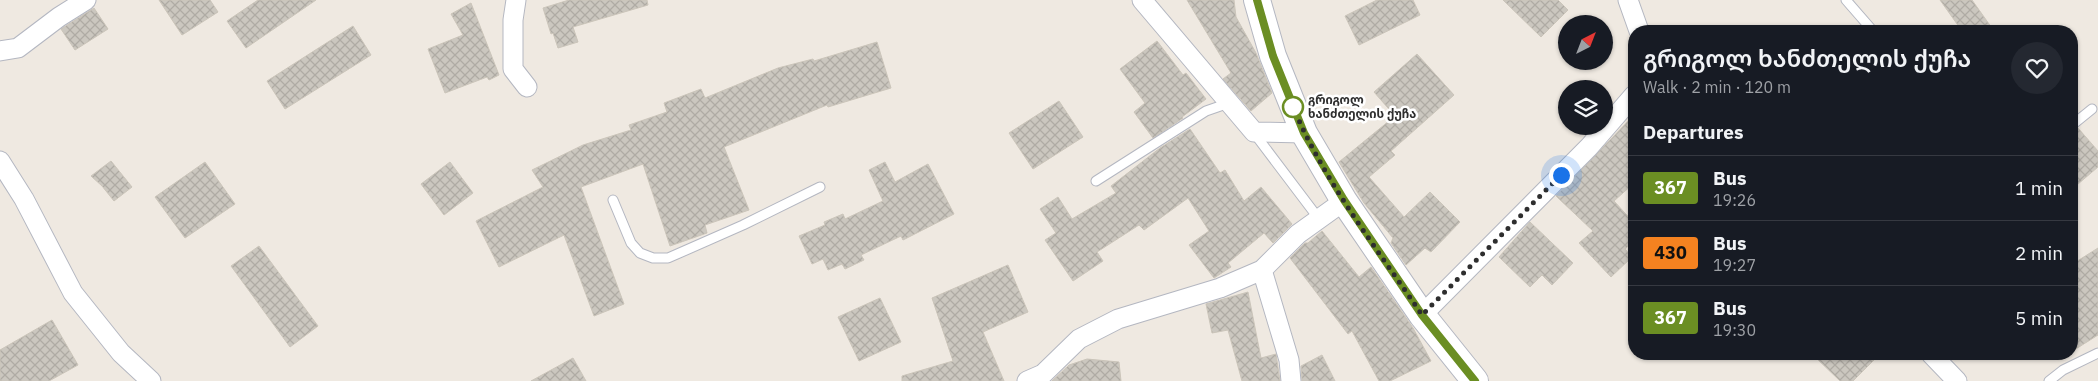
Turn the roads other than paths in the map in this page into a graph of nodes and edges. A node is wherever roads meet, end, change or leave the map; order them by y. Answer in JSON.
{"nodes":[{"id":1,"x":86,"y":0,"type":"edge"},
{"id":2,"x":516,"y":0,"type":"edge"},
{"id":3,"x":1142,"y":0,"type":"edge"},
{"id":4,"x":1256,"y":0,"type":"edge"},
{"id":5,"x":1628,"y":0,"type":"edge"},
{"id":6,"x":1846,"y":0,"type":"edge"},
{"id":7,"x":1637,"y":25,"type":"edge"},
{"id":8,"x":1868,"y":25,"type":"edge"},
{"id":9,"x":0,"y":51,"type":"edge"},
{"id":10,"x":527,"y":87,"type":"dead end"},
{"id":11,"x":1628,"y":102,"type":"edge"},
{"id":12,"x":1229,"y":103,"type":"junction"},
{"id":13,"x":2092,"y":109,"type":"dead end"},
{"id":14,"x":2078,"y":120,"type":"edge"},
{"id":15,"x":1254,"y":132,"type":"junction"},
{"id":16,"x":1304,"y":133,"type":"junction"},
{"id":17,"x":0,"y":161,"type":"edge"},
{"id":18,"x":1096,"y":181,"type":"dead end"},
{"id":19,"x":820,"y":187,"type":"dead end"},
{"id":20,"x":612,"y":200,"type":"dead end"},
{"id":21,"x":1344,"y":200,"type":"junction"},
{"id":22,"x":1319,"y":219,"type":"junction"},
{"id":23,"x":1262,"y":270,"type":"junction"},
{"id":24,"x":1422,"y":315,"type":"junction"},
{"id":25,"x":2098,"y":352,"type":"edge"},
{"id":26,"x":1937,"y":360,"type":"edge"},
{"id":27,"x":151,"y":381,"type":"edge"},
{"id":28,"x":1027,"y":381,"type":"edge"},
{"id":29,"x":1291,"y":381,"type":"edge"},
{"id":30,"x":1476,"y":381,"type":"edge"},
{"id":31,"x":1956,"y":381,"type":"edge"},
{"id":32,"x":2049,"y":381,"type":"edge"}],
"edges":[{"from":1,"to":9,"type":"street"},
{"from":2,"to":10,"type":"street"},
{"from":3,"to":12,"type":"street"},
{"from":4,"to":16,"type":"street"},
{"from":5,"to":7,"type":"street"},
{"from":6,"to":8,"type":"lane"},
{"from":11,"to":24,"type":"street"},
{"from":12,"to":15,"type":"street"},
{"from":12,"to":18,"type":"lane"},
{"from":13,"to":14,"type":"lane"},
{"from":15,"to":16,"type":"street"},
{"from":15,"to":22,"type":"lane"},
{"from":16,"to":21,"type":"street"},
{"from":17,"to":27,"type":"street"},
{"from":19,"to":20,"type":"lane"},
{"from":21,"to":22,"type":"street"},
{"from":21,"to":24,"type":"street"},
{"from":22,"to":23,"type":"street"},
{"from":23,"to":28,"type":"street"},
{"from":23,"to":29,"type":"street"},
{"from":24,"to":30,"type":"street"},
{"from":25,"to":32,"type":"lane"},
{"from":26,"to":31,"type":"street"}]}
